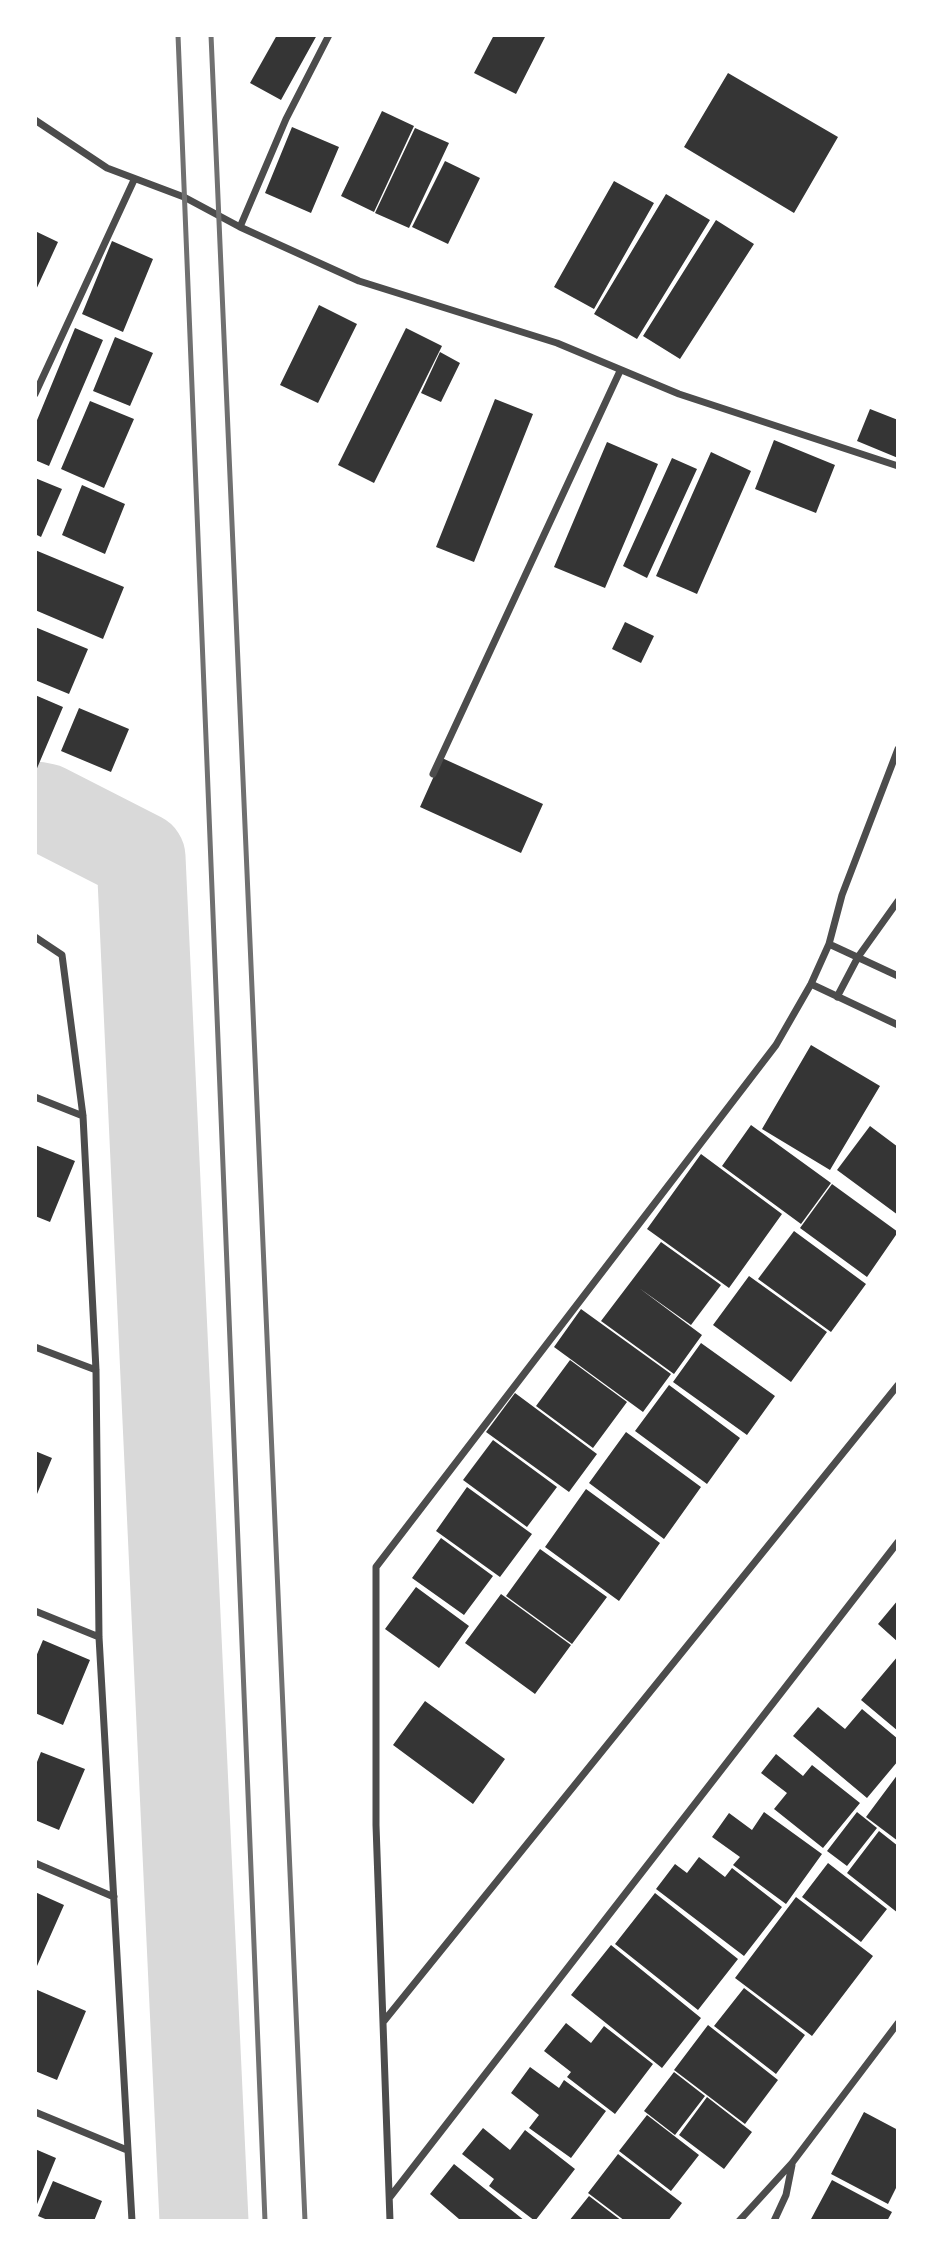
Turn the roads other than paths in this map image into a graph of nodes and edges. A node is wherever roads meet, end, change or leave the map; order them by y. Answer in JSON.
{"nodes":[{"id":1,"x":329,"y":35,"type":"edge"},
{"id":2,"x":35,"y":121,"type":"edge"},
{"id":3,"x":134,"y":180,"type":"junction"},
{"id":4,"x":240,"y":227,"type":"junction"},
{"id":5,"x":620,"y":371,"type":"junction"},
{"id":6,"x":35,"y":394,"type":"edge"},
{"id":7,"x":898,"y":466,"type":"edge"},
{"id":8,"x":898,"y":748,"type":"edge"},
{"id":9,"x":433,"y":774,"type":"dead end"},
{"id":10,"x":898,"y":901,"type":"edge"},
{"id":11,"x":35,"y":937,"type":"edge"},
{"id":12,"x":829,"y":944,"type":"junction"},
{"id":13,"x":858,"y":957,"type":"junction"},
{"id":14,"x":898,"y":976,"type":"edge"},
{"id":15,"x":811,"y":984,"type":"junction"},
{"id":16,"x":837,"y":996,"type":"junction"},
{"id":17,"x":898,"y":1025,"type":"edge"},
{"id":18,"x":35,"y":1097,"type":"edge"},
{"id":19,"x":83,"y":1116,"type":"junction"},
{"id":20,"x":35,"y":1348,"type":"edge"},
{"id":21,"x":96,"y":1370,"type":"junction"},
{"id":22,"x":898,"y":1385,"type":"edge"},
{"id":23,"x":898,"y":1542,"type":"edge"},
{"id":24,"x":35,"y":1611,"type":"edge"},
{"id":25,"x":99,"y":1637,"type":"junction"},
{"id":26,"x":35,"y":1863,"type":"edge"},
{"id":27,"x":114,"y":1897,"type":"junction"},
{"id":28,"x":384,"y":2021,"type":"junction"},
{"id":29,"x":898,"y":2023,"type":"edge"},
{"id":30,"x":35,"y":2112,"type":"edge"},
{"id":31,"x":127,"y":2150,"type":"junction"},
{"id":32,"x":792,"y":2163,"type":"junction"},
{"id":33,"x":390,"y":2198,"type":"junction"},
{"id":34,"x":132,"y":2221,"type":"edge"},
{"id":35,"x":390,"y":2221,"type":"edge"},
{"id":36,"x":739,"y":2221,"type":"edge"},
{"id":37,"x":774,"y":2221,"type":"edge"}],
"edges":[{"from":1,"to":4,"type":"street"},
{"from":2,"to":3,"type":"street"},
{"from":3,"to":4,"type":"street"},
{"from":3,"to":6,"type":"street"},
{"from":4,"to":5,"type":"street"},
{"from":5,"to":7,"type":"street"},
{"from":5,"to":9,"type":"street"},
{"from":8,"to":12,"type":"street"},
{"from":10,"to":13,"type":"street"},
{"from":11,"to":19,"type":"street"},
{"from":12,"to":13,"type":"street"},
{"from":12,"to":15,"type":"street"},
{"from":13,"to":14,"type":"street"},
{"from":13,"to":16,"type":"street"},
{"from":15,"to":16,"type":"street"},
{"from":15,"to":28,"type":"street"},
{"from":16,"to":17,"type":"street"},
{"from":18,"to":19,"type":"street"},
{"from":19,"to":21,"type":"street"},
{"from":20,"to":21,"type":"street"},
{"from":21,"to":25,"type":"street"},
{"from":22,"to":28,"type":"street"},
{"from":23,"to":33,"type":"street"},
{"from":24,"to":25,"type":"street"},
{"from":25,"to":27,"type":"street"},
{"from":26,"to":27,"type":"street"},
{"from":27,"to":31,"type":"street"},
{"from":28,"to":33,"type":"street"},
{"from":29,"to":32,"type":"street"},
{"from":30,"to":31,"type":"street"},
{"from":31,"to":34,"type":"street"},
{"from":32,"to":36,"type":"street"},
{"from":32,"to":37,"type":"street"},
{"from":33,"to":35,"type":"street"}]}
